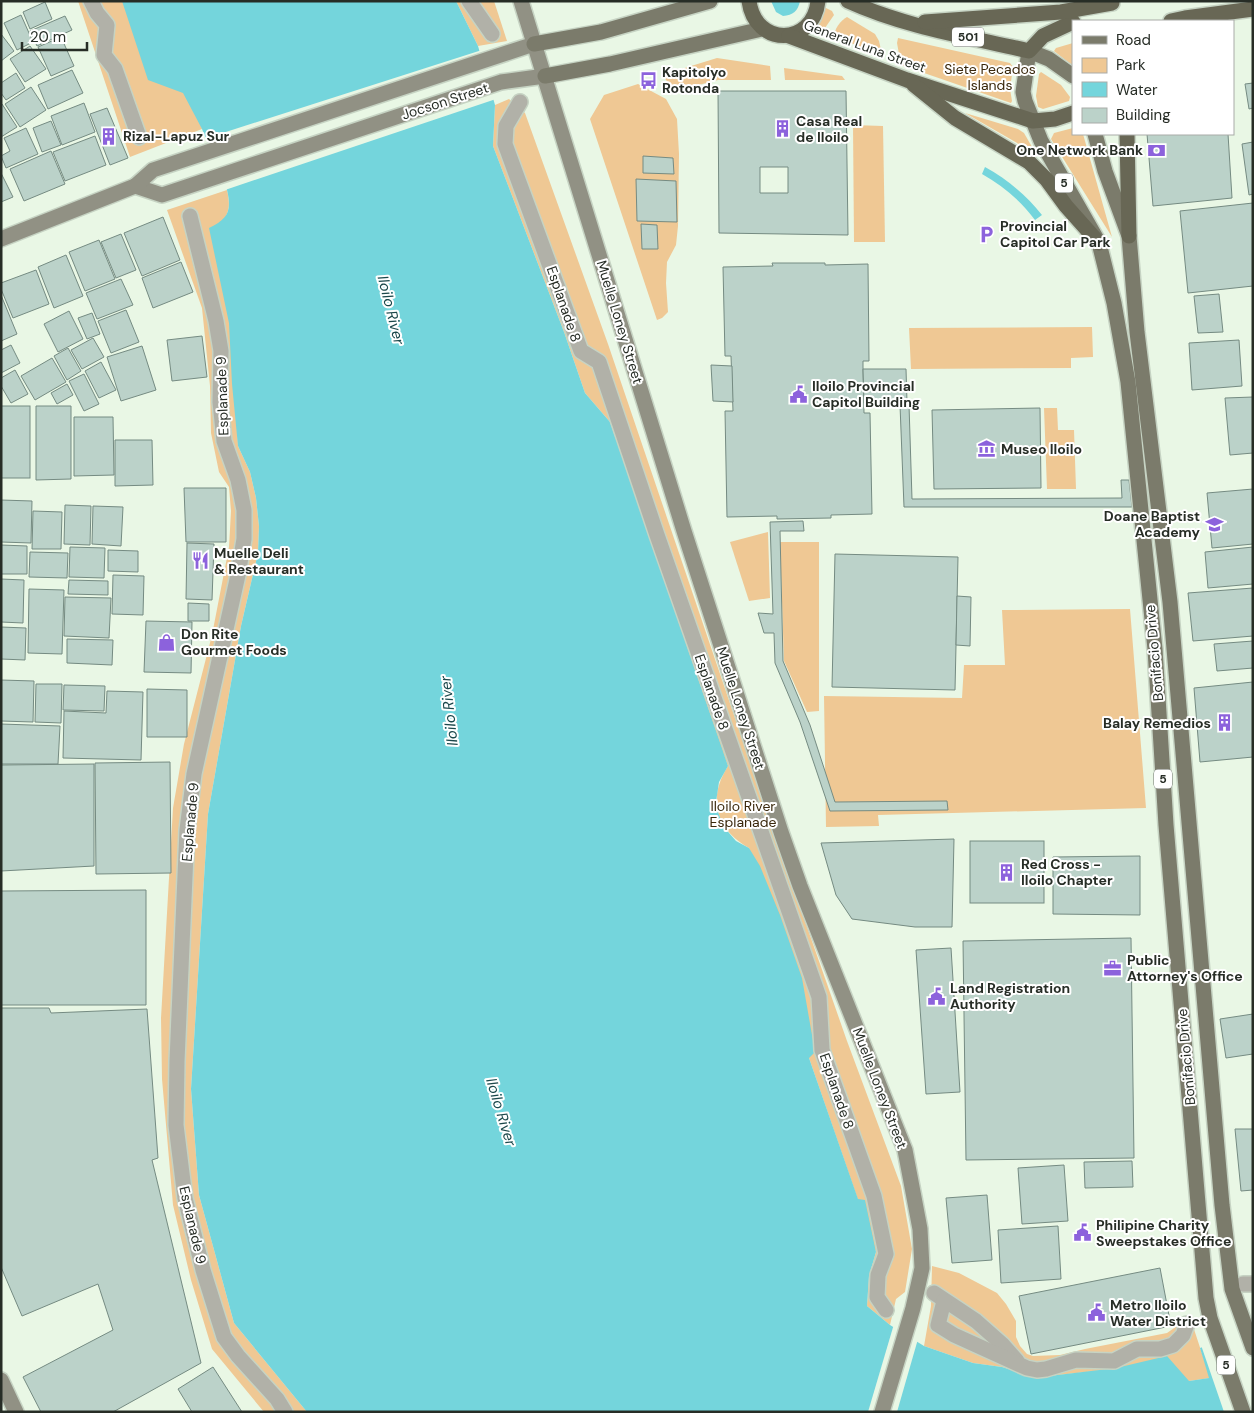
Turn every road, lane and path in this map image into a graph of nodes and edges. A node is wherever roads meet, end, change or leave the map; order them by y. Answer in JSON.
{"nodes":[{"id":1,"x":90,"y":1,"type":"edge"},
{"id":2,"x":469,"y":1,"type":"edge"},
{"id":3,"x":521,"y":1,"type":"edge"},
{"id":4,"x":710,"y":1,"type":"edge"},
{"id":5,"x":749,"y":1,"type":"edge"},
{"id":6,"x":818,"y":1,"type":"edge"},
{"id":7,"x":848,"y":1,"type":"edge"},
{"id":8,"x":1115,"y":2,"type":"edge"},
{"id":9,"x":1253,"y":9,"type":"edge"},
{"id":10,"x":1075,"y":20,"type":"edge"},
{"id":11,"x":1176,"y":20,"type":"edge"},
{"id":12,"x":1072,"y":22,"type":"edge"},
{"id":13,"x":907,"y":23,"type":"junction"},
{"id":14,"x":762,"y":29,"type":"junction"},
{"id":15,"x":492,"y":34,"type":"dead end"},
{"id":16,"x":789,"y":36,"type":"junction"},
{"id":17,"x":534,"y":44,"type":"junction"},
{"id":18,"x":1029,"y":51,"type":"junction"},
{"id":19,"x":1072,"y":75,"type":"edge"},
{"id":20,"x":544,"y":76,"type":"junction"},
{"id":21,"x":907,"y":80,"type":"junction"},
{"id":22,"x":520,"y":102,"type":"dead end"},
{"id":23,"x":1072,"y":113,"type":"edge"},
{"id":24,"x":1033,"y":121,"type":"junction"},
{"id":25,"x":1095,"y":135,"type":"edge"},
{"id":26,"x":1128,"y":135,"type":"edge"},
{"id":27,"x":139,"y":137,"type":"dead end"},
{"id":28,"x":135,"y":186,"type":"junction"},
{"id":29,"x":190,"y":216,"type":"dead end"},
{"id":30,"x":1129,"y":236,"type":"junction"},
{"id":31,"x":2,"y":239,"type":"edge"},
{"id":32,"x":1099,"y":243,"type":"junction"},
{"id":33,"x":886,"y":1310,"type":"dead end"},
{"id":34,"x":1187,"y":1324,"type":"dead end"},
{"id":35,"x":1253,"y":1348,"type":"edge"},
{"id":36,"x":1020,"y":1364,"type":"junction"},
{"id":37,"x":1,"y":1380,"type":"edge"},
{"id":38,"x":16,"y":1412,"type":"edge"},
{"id":39,"x":286,"y":1412,"type":"edge"},
{"id":40,"x":882,"y":1412,"type":"edge"},
{"id":41,"x":1243,"y":1412,"type":"edge"}],
"edges":[{"from":1,"to":27,"type":"street"},
{"from":2,"to":15,"type":"street"},
{"from":3,"to":17,"type":"main road","name":"Muelle Loney Street"},
{"from":4,"to":17,"type":"main road","name":"Jocson Street"},
{"from":5,"to":14,"type":"highway"},
{"from":6,"to":16,"type":"highway"},
{"from":7,"to":13,"type":"highway","number":"501"},
{"from":8,"to":10,"type":"highway"},
{"from":8,"to":13,"type":"highway"},
{"from":9,"to":11,"type":"highway"},
{"from":12,"to":18,"type":"highway"},
{"from":13,"to":18,"type":"highway","number":"501"},
{"from":14,"to":16,"type":"highway","name":"General Luna Street"},
{"from":14,"to":20,"type":"main road","name":"Jocson Street"},
{"from":16,"to":21,"type":"highway","name":"General Luna Street"},
{"from":17,"to":20,"type":"main road","name":"Muelle Loney Street"},
{"from":17,"to":28,"type":"main road","name":"Jocson Street"},
{"from":18,"to":19,"type":"main road"},
{"from":18,"to":24,"type":"main road","name":"Bonifacio Drive","number":"5"},
{"from":20,"to":28,"type":"main road","name":"Jocson Street"},
{"from":20,"to":40,"type":"main road","name":"Muelle Loney Street"},
{"from":21,"to":24,"type":"highway","name":"General Luna Street"},
{"from":21,"to":32,"type":"highway"},
{"from":22,"to":33,"type":"street","name":"Esplanade 8"},
{"from":23,"to":24,"type":"highway","name":"General Luna Street"},
{"from":24,"to":32,"type":"main road","name":"Bonifacio Drive","number":"5"},
{"from":25,"to":30,"type":"main road","name":"Bonifacio Drive","number":"5"},
{"from":26,"to":30,"type":"highway"},
{"from":28,"to":31,"type":"main road","name":"Jocson Street"},
{"from":29,"to":39,"type":"street","name":"Esplanade 9"},
{"from":30,"to":35,"type":"main road","name":"Bonifacio Drive","number":"5"},
{"from":32,"to":41,"type":"main road","name":"Bonifacio Drive","number":"5"},
{"from":34,"to":36,"type":"street"},
{"from":36,"to":36,"type":"street"},
{"from":37,"to":38,"type":"main road"}]}
